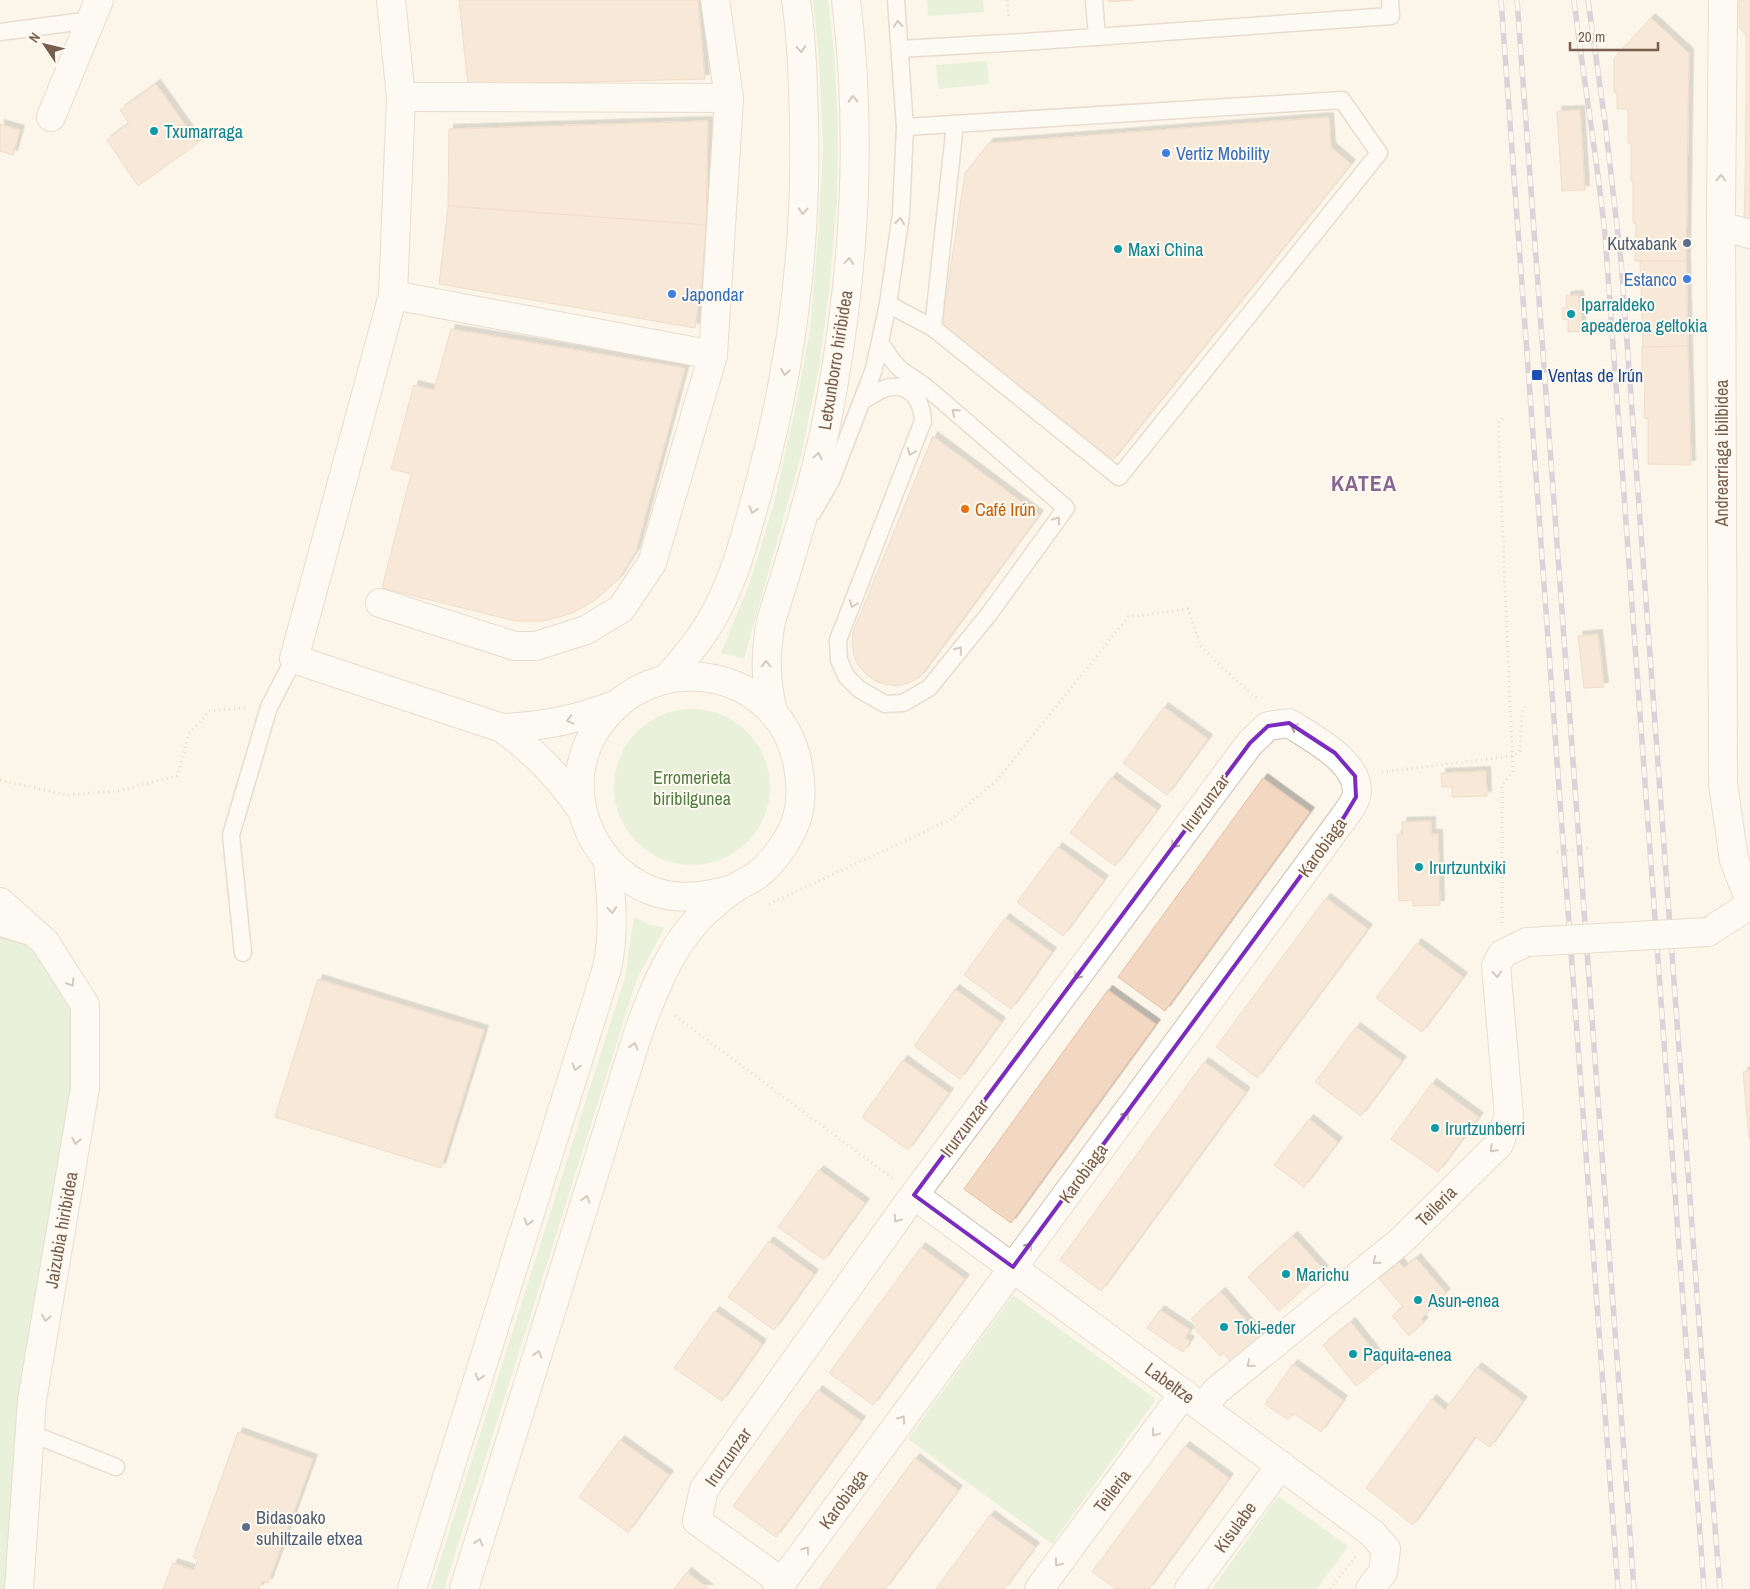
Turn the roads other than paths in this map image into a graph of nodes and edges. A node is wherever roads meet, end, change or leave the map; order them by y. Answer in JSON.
{"nodes":[{"id":1,"x":391,"y":0,"type":"edge"},
{"id":2,"x":715,"y":0,"type":"edge"},
{"id":3,"x":796,"y":0,"type":"edge"},
{"id":4,"x":846,"y":0,"type":"edge"},
{"id":5,"x":896,"y":0,"type":"edge"},
{"id":6,"x":1094,"y":0,"type":"edge"},
{"id":7,"x":1390,"y":0,"type":"edge"},
{"id":8,"x":1723,"y":0,"type":"edge"},
{"id":9,"x":95,"y":10,"type":"edge"},
{"id":10,"x":0,"y":32,"type":"edge"},
{"id":11,"x":1096,"y":37,"type":"junction"},
{"id":12,"x":900,"y":49,"type":"junction"},
{"id":13,"x":401,"y":98,"type":"junction"},
{"id":14,"x":729,"y":98,"type":"junction"},
{"id":15,"x":51,"y":117,"type":"dead end"},
{"id":16,"x":955,"y":124,"type":"junction"},
{"id":17,"x":905,"y":127,"type":"junction"},
{"id":18,"x":1721,"y":226,"type":"junction"},
{"id":19,"x":1750,"y":234,"type":"edge"},
{"id":20,"x":393,"y":295,"type":"junction"},
{"id":21,"x":888,"y":304,"type":"junction"},
{"id":22,"x":933,"y":328,"type":"junction"},
{"id":23,"x":880,"y":343,"type":"junction"},
{"id":24,"x":712,"y":355,"type":"junction"},
{"id":25,"x":862,"y":401,"type":"junction"},
{"id":26,"x":796,"y":540,"type":"junction"},
{"id":27,"x":380,"y":603,"type":"dead end"},
{"id":28,"x":294,"y":659,"type":"junction"},
{"id":29,"x":667,"y":678,"type":"junction"},
{"id":30,"x":617,"y":704,"type":"junction"},
{"id":31,"x":773,"y":712,"type":"junction"},
{"id":32,"x":502,"y":728,"type":"junction"},
{"id":33,"x":1354,"y":776,"type":"joint"},
{"id":34,"x":582,"y":810,"type":"junction"},
{"id":35,"x":608,"y":861,"type":"junction"},
{"id":36,"x":734,"y":889,"type":"junction"},
{"id":37,"x":0,"y":902,"type":"edge"},
{"id":38,"x":1750,"y":903,"type":"edge"},
{"id":39,"x":0,"y":928,"type":"edge"},
{"id":40,"x":45,"y":942,"type":"junction"},
{"id":41,"x":243,"y":953,"type":"dead end"},
{"id":42,"x":914,"y":1195,"type":"junction"},
{"id":43,"x":1013,"y":1267,"type":"junction"},
{"id":44,"x":1193,"y":1400,"type":"junction"},
{"id":45,"x":30,"y":1433,"type":"junction"},
{"id":46,"x":1281,"y":1465,"type":"junction"},
{"id":47,"x":116,"y":1466,"type":"dead end"},
{"id":48,"x":779,"y":1585,"type":"edge"},
{"id":49,"x":19,"y":1589,"type":"edge"},
{"id":50,"x":412,"y":1589,"type":"edge"},
{"id":51,"x":464,"y":1589,"type":"edge"},
{"id":52,"x":1039,"y":1589,"type":"edge"},
{"id":53,"x":1190,"y":1589,"type":"edge"},
{"id":54,"x":1370,"y":1589,"type":"edge"}],
"edges":[{"from":1,"to":13,"type":"street"},
{"from":2,"to":14,"type":"street"},
{"from":3,"to":29,"type":"street","one_way":true},
{"from":26,"to":4,"type":"street","name":"Letxunborro hiribidea","one_way":true},
{"from":12,"to":5,"type":"lane","one_way":true},
{"from":6,"to":11,"type":"lane"},
{"from":7,"to":11,"type":"lane"},
{"from":18,"to":8,"type":"street","name":"Andrearriaga ibilbidea","one_way":true},
{"from":9,"to":10,"type":"lane"},
{"from":9,"to":15,"type":"street"},
{"from":11,"to":12,"type":"lane"},
{"from":12,"to":17,"type":"lane"},
{"from":13,"to":14,"type":"street"},
{"from":13,"to":20,"type":"street"},
{"from":14,"to":24,"type":"street"},
{"from":16,"to":17,"type":"lane"},
{"from":16,"to":22,"type":"lane"},
{"from":16,"to":22,"type":"lane"},
{"from":21,"to":17,"type":"lane","one_way":true},
{"from":18,"to":19,"type":"street"},
{"from":18,"to":38,"type":"street","name":"Andrearriaga ibilbidea"},
{"from":20,"to":24,"type":"street"},
{"from":20,"to":28,"type":"street"},
{"from":21,"to":22,"type":"lane"},
{"from":21,"to":23,"type":"lane"},
{"from":23,"to":25,"type":"lane"},
{"from":25,"to":23,"type":"lane","one_way":true},
{"from":24,"to":27,"type":"street"},
{"from":25,"to":26,"type":"lane"},
{"from":31,"to":26,"type":"street","name":"Letxunborro hiribidea","one_way":true},
{"from":28,"to":32,"type":"street"},
{"from":28,"to":41,"type":"lane"},
{"from":29,"to":30,"type":"street"},
{"from":29,"to":31,"type":"street"},
{"from":30,"to":32,"type":"street","one_way":true},
{"from":30,"to":34,"type":"street"},
{"from":31,"to":36,"type":"street"},
{"from":32,"to":34,"type":"street"},
{"from":33,"to":42,"type":"street","name":"Irurzunzar","one_way":true},
{"from":43,"to":33,"type":"street","name":"Karobiaga","one_way":true},
{"from":34,"to":35,"type":"street"},
{"from":35,"to":36,"type":"street"},
{"from":35,"to":50,"type":"street","one_way":true},
{"from":51,"to":36,"type":"street","one_way":true},
{"from":37,"to":40,"type":"street","name":"Jaizubia hiribidea"},
{"from":38,"to":44,"type":"street","name":"Teileria","one_way":true,"bridge":true},
{"from":39,"to":40,"type":"lane"},
{"from":40,"to":45,"type":"street","name":"Jaizubia hiribidea","one_way":true},
{"from":42,"to":43,"type":"street","name":"Labeltze"},
{"from":42,"to":48,"type":"street","name":"Irurzunzar","one_way":true},
{"from":43,"to":44,"type":"street","name":"Labeltze"},
{"from":48,"to":43,"type":"street","name":"Karobiaga","one_way":true},
{"from":44,"to":46,"type":"street","name":"Labeltze"},
{"from":44,"to":52,"type":"street","name":"Teileria","one_way":true},
{"from":45,"to":47,"type":"lane"},
{"from":45,"to":49,"type":"street","name":"Jaizubia hiribidea"},
{"from":46,"to":53,"type":"street","name":"Kisulabe"},
{"from":46,"to":54,"type":"street","name":"Labeltze"}]}
